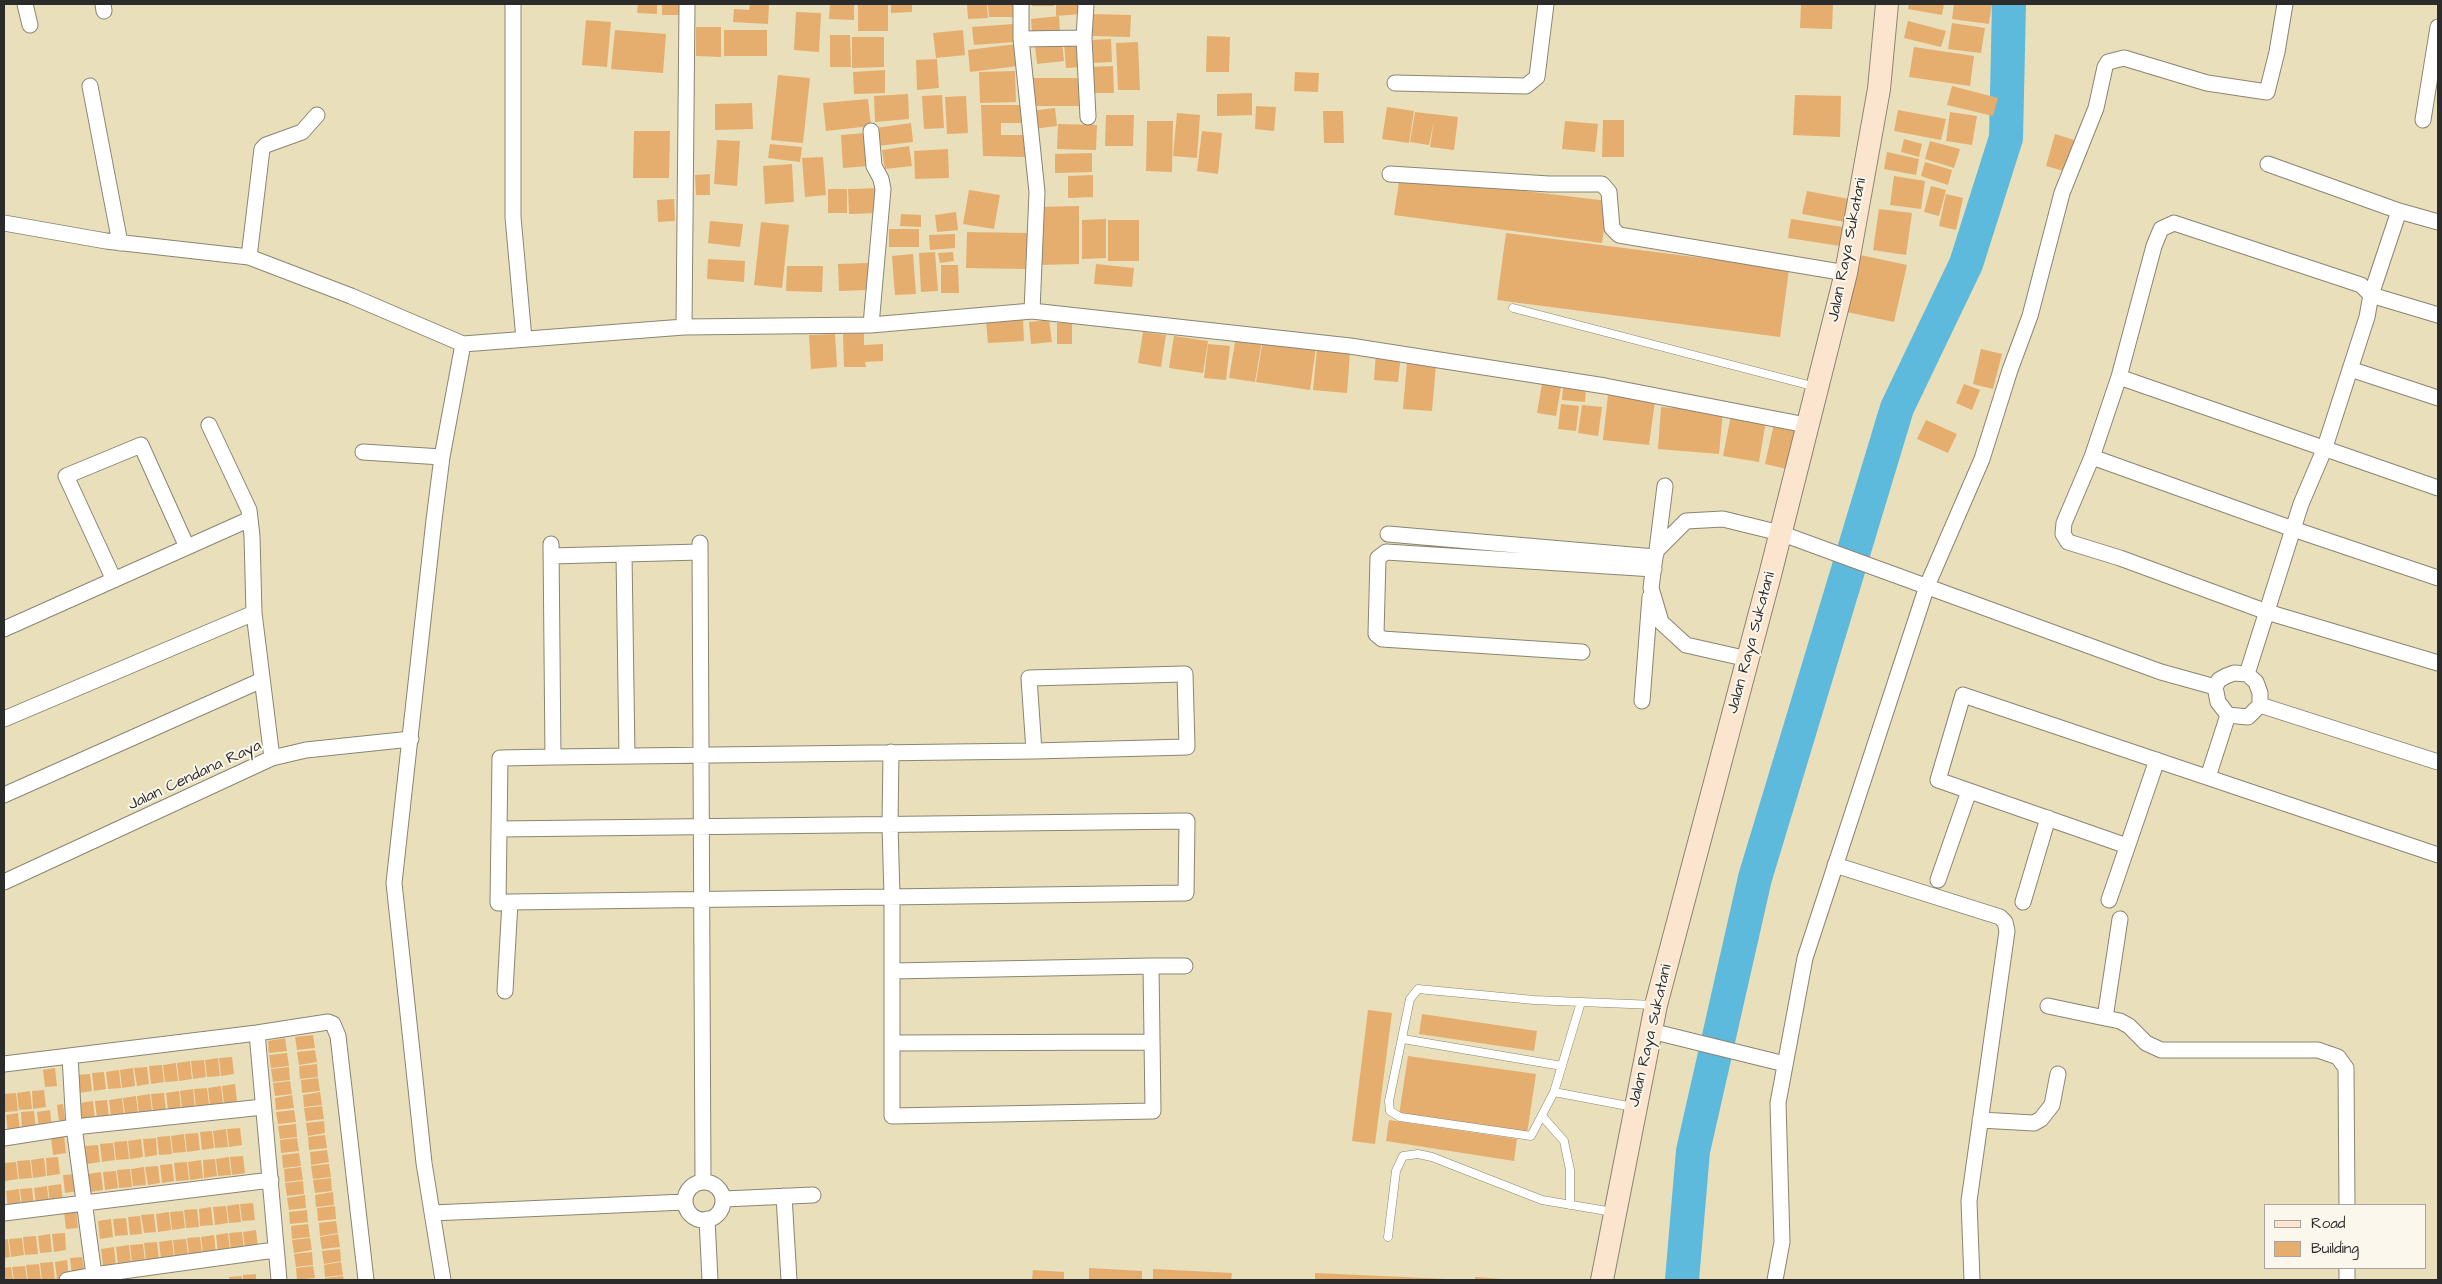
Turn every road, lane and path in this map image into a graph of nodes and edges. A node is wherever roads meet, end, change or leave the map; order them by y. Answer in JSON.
{"nodes":[{"id":1,"x":25,"y":4,"type":"edge"},
{"id":2,"x":513,"y":4,"type":"edge"},
{"id":3,"x":688,"y":4,"type":"edge"},
{"id":4,"x":1022,"y":4,"type":"edge"},
{"id":5,"x":1086,"y":4,"type":"edge"},
{"id":6,"x":1546,"y":4,"type":"edge"},
{"id":7,"x":1887,"y":4,"type":"edge"},
{"id":8,"x":2285,"y":4,"type":"edge"},
{"id":9,"x":30,"y":25,"type":"dead end"},
{"id":10,"x":2438,"y":27,"type":"edge"},
{"id":11,"x":1084,"y":38,"type":"junction"},
{"id":12,"x":1022,"y":39,"type":"junction"},
{"id":13,"x":1395,"y":83,"type":"dead end"},
{"id":14,"x":90,"y":86,"type":"dead end"},
{"id":15,"x":317,"y":115,"type":"dead end"},
{"id":16,"x":1088,"y":117,"type":"dead end"},
{"id":17,"x":2423,"y":120,"type":"dead end"},
{"id":18,"x":872,"y":131,"type":"dead end"},
{"id":19,"x":2268,"y":164,"type":"dead end"},
{"id":20,"x":1390,"y":174,"type":"dead end"},
{"id":21,"x":2399,"y":211,"type":"junction"},
{"id":22,"x":2438,"y":222,"type":"edge"},
{"id":23,"x":4,"y":223,"type":"edge"},
{"id":24,"x":120,"y":243,"type":"junction"},
{"id":25,"x":249,"y":257,"type":"junction"},
{"id":26,"x":1846,"y":273,"type":"junction"},
{"id":27,"x":2371,"y":295,"type":"junction"},
{"id":28,"x":1513,"y":308,"type":"dead end"},
{"id":29,"x":1032,"y":312,"type":"junction"},
{"id":30,"x":2438,"y":315,"type":"edge"},
{"id":31,"x":871,"y":325,"type":"junction"},
{"id":32,"x":684,"y":327,"type":"junction"},
{"id":33,"x":524,"y":339,"type":"junction"},
{"id":34,"x":463,"y":344,"type":"junction"},
{"id":35,"x":2350,"y":369,"type":"junction"},
{"id":36,"x":2119,"y":377,"type":"junction"},
{"id":37,"x":1818,"y":388,"type":"junction"},
{"id":38,"x":2438,"y":398,"type":"edge"},
{"id":39,"x":210,"y":425,"type":"dead end"},
{"id":40,"x":1806,"y":425,"type":"junction"},
{"id":41,"x":2324,"y":450,"type":"junction"},
{"id":42,"x":363,"y":452,"type":"dead end"},
{"id":43,"x":442,"y":457,"type":"junction"},
{"id":44,"x":2092,"y":457,"type":"junction"},
{"id":45,"x":1665,"y":486,"type":"dead end"},
{"id":46,"x":2438,"y":488,"type":"edge"},
{"id":47,"x":250,"y":518,"type":"junction"},
{"id":48,"x":2293,"y":530,"type":"junction"},
{"id":49,"x":1780,"y":533,"type":"junction"},
{"id":50,"x":1388,"y":534,"type":"dead end"},
{"id":51,"x":186,"y":547,"type":"junction"},
{"id":52,"x":624,"y":554,"type":"junction"},
{"id":53,"x":1656,"y":559,"type":"junction"},
{"id":54,"x":2438,"y":578,"type":"edge"},
{"id":55,"x":114,"y":580,"type":"junction"},
{"id":56,"x":1927,"y":586,"type":"junction"},
{"id":57,"x":1651,"y":588,"type":"junction"},
{"id":58,"x":2267,"y":612,"type":"junction"},
{"id":59,"x":254,"y":613,"type":"junction"},
{"id":60,"x":4,"y":630,"type":"edge"},
{"id":61,"x":1582,"y":652,"type":"dead end"},
{"id":62,"x":1748,"y":659,"type":"junction"},
{"id":63,"x":2438,"y":663,"type":"edge"},
{"id":64,"x":2247,"y":674,"type":"junction"},
{"id":65,"x":262,"y":680,"type":"junction"},
{"id":66,"x":2215,"y":687,"type":"junction"},
{"id":67,"x":1642,"y":701,"type":"dead end"},
{"id":68,"x":2260,"y":705,"type":"junction"},
{"id":69,"x":2228,"y":715,"type":"junction"},
{"id":70,"x":4,"y":719,"type":"edge"},
{"id":71,"x":411,"y":739,"type":"junction"},
{"id":72,"x":1034,"y":751,"type":"junction"},
{"id":73,"x":891,"y":752,"type":"junction"},
{"id":74,"x":701,"y":754,"type":"junction"},
{"id":75,"x":627,"y":756,"type":"junction"},
{"id":76,"x":553,"y":757,"type":"junction"},
{"id":77,"x":272,"y":758,"type":"junction"},
{"id":78,"x":2157,"y":760,"type":"junction"},
{"id":79,"x":2438,"y":762,"type":"edge"},
{"id":80,"x":2208,"y":777,"type":"junction"},
{"id":81,"x":1969,"y":791,"type":"junction"},
{"id":82,"x":4,"y":795,"type":"edge"},
{"id":83,"x":2048,"y":818,"type":"junction"},
{"id":84,"x":890,"y":824,"type":"junction"},
{"id":85,"x":702,"y":826,"type":"junction"},
{"id":86,"x":499,"y":829,"type":"junction"},
{"id":87,"x":2127,"y":846,"type":"junction"},
{"id":88,"x":2438,"y":855,"type":"edge"},
{"id":89,"x":1835,"y":864,"type":"junction"},
{"id":90,"x":4,"y":880,"type":"edge"},
{"id":91,"x":1938,"y":880,"type":"dead end"},
{"id":92,"x":892,"y":896,"type":"junction"},
{"id":93,"x":702,"y":899,"type":"junction"},
{"id":94,"x":2109,"y":900,"type":"dead end"},
{"id":95,"x":510,"y":902,"type":"junction"},
{"id":96,"x":2023,"y":902,"type":"dead end"},
{"id":97,"x":2120,"y":918,"type":"dead end"},
{"id":98,"x":1151,"y":966,"type":"junction"},
{"id":99,"x":1185,"y":966,"type":"dead end"},
{"id":100,"x":892,"y":971,"type":"junction"},
{"id":101,"x":505,"y":991,"type":"dead end"},
{"id":102,"x":1581,"y":1002,"type":"junction"},
{"id":103,"x":1656,"y":1005,"type":"junction"},
{"id":104,"x":2048,"y":1006,"type":"dead end"},
{"id":105,"x":2105,"y":1018,"type":"junction"},
{"id":106,"x":1651,"y":1031,"type":"junction"},
{"id":107,"x":257,"y":1034,"type":"junction"},
{"id":108,"x":1403,"y":1039,"type":"junction"},
{"id":109,"x":1152,"y":1042,"type":"junction"},
{"id":110,"x":892,"y":1043,"type":"junction"},
{"id":111,"x":70,"y":1056,"type":"junction"},
{"id":112,"x":4,"y":1064,"type":"edge"},
{"id":113,"x":1785,"y":1064,"type":"junction"},
{"id":114,"x":1562,"y":1066,"type":"junction"},
{"id":115,"x":2058,"y":1074,"type":"dead end"},
{"id":116,"x":1554,"y":1092,"type":"junction"},
{"id":117,"x":263,"y":1107,"type":"junction"},
{"id":118,"x":1634,"y":1107,"type":"junction"},
{"id":119,"x":1542,"y":1116,"type":"junction"},
{"id":120,"x":1980,"y":1120,"type":"junction"},
{"id":121,"x":74,"y":1127,"type":"junction"},
{"id":122,"x":4,"y":1138,"type":"edge"},
{"id":123,"x":272,"y":1180,"type":"junction"},
{"id":124,"x":703,"y":1181,"type":"junction"},
{"id":125,"x":813,"y":1195,"type":"dead end"},
{"id":126,"x":784,"y":1196,"type":"junction"},
{"id":127,"x":724,"y":1199,"type":"junction"},
{"id":128,"x":86,"y":1201,"type":"junction"},
{"id":129,"x":685,"y":1202,"type":"junction"},
{"id":130,"x":2347,"y":1204,"type":"edge"},
{"id":131,"x":1570,"y":1205,"type":"junction"},
{"id":132,"x":4,"y":1213,"type":"edge"},
{"id":133,"x":432,"y":1213,"type":"junction"},
{"id":134,"x":1615,"y":1213,"type":"junction"},
{"id":135,"x":707,"y":1219,"type":"junction"},
{"id":136,"x":1388,"y":1237,"type":"dead end"},
{"id":137,"x":275,"y":1250,"type":"junction"},
{"id":138,"x":94,"y":1275,"type":"junction"},
{"id":139,"x":67,"y":1280,"type":"edge"},
{"id":140,"x":279,"y":1280,"type":"edge"},
{"id":141,"x":366,"y":1280,"type":"edge"},
{"id":142,"x":443,"y":1280,"type":"edge"},
{"id":143,"x":710,"y":1280,"type":"edge"},
{"id":144,"x":789,"y":1280,"type":"edge"},
{"id":145,"x":1602,"y":1280,"type":"edge"},
{"id":146,"x":1775,"y":1280,"type":"edge"},
{"id":147,"x":1972,"y":1280,"type":"edge"}],
"edges":[{"from":1,"to":9,"type":"street"},
{"from":2,"to":33,"type":"street"},
{"from":3,"to":32,"type":"street"},
{"from":4,"to":12,"type":"street"},
{"from":5,"to":11,"type":"street"},
{"from":6,"to":13,"type":"street"},
{"from":7,"to":26,"type":"main road","name":"Jalan Raya Sukatani"},
{"from":8,"to":56,"type":"street"},
{"from":10,"to":17,"type":"street"},
{"from":11,"to":12,"type":"street"},
{"from":11,"to":16,"type":"street"},
{"from":12,"to":29,"type":"street"},
{"from":14,"to":24,"type":"street"},
{"from":15,"to":25,"type":"street"},
{"from":18,"to":31,"type":"street"},
{"from":19,"to":21,"type":"street"},
{"from":20,"to":26,"type":"street"},
{"from":21,"to":22,"type":"street"},
{"from":21,"to":27,"type":"street"},
{"from":23,"to":24,"type":"street"},
{"from":24,"to":25,"type":"street"},
{"from":25,"to":34,"type":"street"},
{"from":26,"to":37,"type":"main road","name":"Jalan Raya Sukatani"},
{"from":27,"to":30,"type":"street"},
{"from":27,"to":35,"type":"street"},
{"from":27,"to":36,"type":"street"},
{"from":28,"to":37,"type":"lane"},
{"from":29,"to":31,"type":"street"},
{"from":29,"to":40,"type":"street"},
{"from":31,"to":32,"type":"street"},
{"from":32,"to":33,"type":"street"},
{"from":33,"to":34,"type":"street"},
{"from":34,"to":43,"type":"street"},
{"from":35,"to":38,"type":"street"},
{"from":35,"to":41,"type":"street"},
{"from":36,"to":41,"type":"street"},
{"from":36,"to":44,"type":"street"},
{"from":37,"to":40,"type":"main road","name":"Jalan Raya Sukatani"},
{"from":39,"to":47,"type":"street"},
{"from":40,"to":49,"type":"main road","name":"Jalan Raya Sukatani"},
{"from":41,"to":46,"type":"street"},
{"from":41,"to":48,"type":"street"},
{"from":42,"to":43,"type":"street"},
{"from":43,"to":71,"type":"street"},
{"from":44,"to":48,"type":"street"},
{"from":44,"to":58,"type":"street"},
{"from":45,"to":53,"type":"street"},
{"from":47,"to":51,"type":"street"},
{"from":47,"to":59,"type":"street"},
{"from":48,"to":54,"type":"street"},
{"from":48,"to":58,"type":"street"},
{"from":49,"to":53,"type":"street"},
{"from":49,"to":56,"type":"street"},
{"from":49,"to":62,"type":"main road","name":"Jalan Raya Sukatani"},
{"from":50,"to":53,"type":"street"},
{"from":51,"to":55,"type":"street"},
{"from":51,"to":55,"type":"street"},
{"from":52,"to":74,"type":"street"},
{"from":52,"to":75,"type":"street"},
{"from":52,"to":76,"type":"street"},
{"from":53,"to":57,"type":"street"},
{"from":53,"to":61,"type":"street"},
{"from":55,"to":60,"type":"street"},
{"from":56,"to":66,"type":"street"},
{"from":56,"to":89,"type":"street"},
{"from":57,"to":62,"type":"street"},
{"from":57,"to":67,"type":"street"},
{"from":58,"to":63,"type":"street"},
{"from":58,"to":64,"type":"street"},
{"from":59,"to":65,"type":"street"},
{"from":59,"to":70,"type":"street"},
{"from":62,"to":103,"type":"main road","name":"Jalan Raya Sukatani"},
{"from":64,"to":66,"type":"street"},
{"from":64,"to":68,"type":"street"},
{"from":65,"to":77,"type":"street"},
{"from":65,"to":82,"type":"street"},
{"from":66,"to":69,"type":"street"},
{"from":68,"to":69,"type":"street"},
{"from":68,"to":79,"type":"street"},
{"from":69,"to":80,"type":"street"},
{"from":71,"to":77,"type":"street","name":"Jalan Cendana Raya"},
{"from":71,"to":133,"type":"street"},
{"from":72,"to":72,"type":"street"},
{"from":72,"to":73,"type":"street"},
{"from":73,"to":74,"type":"street"},
{"from":73,"to":84,"type":"street"},
{"from":74,"to":75,"type":"street"},
{"from":74,"to":85,"type":"street"},
{"from":75,"to":76,"type":"street"},
{"from":76,"to":86,"type":"street"},
{"from":77,"to":90,"type":"street","name":"Jalan Cendana Raya"},
{"from":78,"to":80,"type":"street"},
{"from":78,"to":81,"type":"street"},
{"from":78,"to":87,"type":"street"},
{"from":80,"to":88,"type":"street"},
{"from":81,"to":83,"type":"street"},
{"from":81,"to":91,"type":"street"},
{"from":83,"to":87,"type":"street"},
{"from":83,"to":96,"type":"street"},
{"from":84,"to":85,"type":"street"},
{"from":84,"to":92,"type":"street"},
{"from":84,"to":92,"type":"street"},
{"from":85,"to":86,"type":"street"},
{"from":85,"to":93,"type":"street"},
{"from":86,"to":95,"type":"street"},
{"from":87,"to":94,"type":"street"},
{"from":89,"to":113,"type":"street"},
{"from":89,"to":120,"type":"street"},
{"from":92,"to":93,"type":"street"},
{"from":92,"to":100,"type":"street"},
{"from":93,"to":95,"type":"street"},
{"from":93,"to":124,"type":"street"},
{"from":95,"to":101,"type":"street"},
{"from":97,"to":105,"type":"street"},
{"from":98,"to":99,"type":"street"},
{"from":98,"to":100,"type":"street"},
{"from":98,"to":109,"type":"street"},
{"from":100,"to":110,"type":"street"},
{"from":102,"to":103,"type":"lane"},
{"from":102,"to":108,"type":"lane"},
{"from":102,"to":114,"type":"lane"},
{"from":103,"to":106,"type":"main road","name":"Jalan Raya Sukatani"},
{"from":104,"to":105,"type":"street"},
{"from":105,"to":130,"type":"street"},
{"from":106,"to":113,"type":"street"},
{"from":106,"to":118,"type":"main road","name":"Jalan Raya Sukatani"},
{"from":107,"to":111,"type":"street"},
{"from":107,"to":117,"type":"street"},
{"from":107,"to":141,"type":"street"},
{"from":108,"to":114,"type":"lane"},
{"from":108,"to":119,"type":"lane"},
{"from":109,"to":110,"type":"street"},
{"from":109,"to":110,"type":"street"},
{"from":111,"to":112,"type":"street"},
{"from":111,"to":121,"type":"street"},
{"from":113,"to":146,"type":"street"},
{"from":114,"to":116,"type":"lane"},
{"from":115,"to":120,"type":"street"},
{"from":116,"to":118,"type":"lane"},
{"from":116,"to":119,"type":"lane"},
{"from":117,"to":121,"type":"street"},
{"from":117,"to":123,"type":"street"},
{"from":118,"to":134,"type":"main road","name":"Jalan Raya Sukatani"},
{"from":119,"to":131,"type":"lane"},
{"from":120,"to":147,"type":"street"},
{"from":121,"to":122,"type":"street"},
{"from":121,"to":128,"type":"street"},
{"from":123,"to":128,"type":"street"},
{"from":123,"to":137,"type":"street"},
{"from":124,"to":127,"type":"street"},
{"from":124,"to":129,"type":"street"},
{"from":125,"to":126,"type":"street"},
{"from":126,"to":127,"type":"street"},
{"from":126,"to":144,"type":"street"},
{"from":127,"to":135,"type":"street"},
{"from":128,"to":132,"type":"street"},
{"from":128,"to":138,"type":"street"},
{"from":129,"to":133,"type":"street"},
{"from":129,"to":135,"type":"street"},
{"from":131,"to":134,"type":"lane"},
{"from":131,"to":136,"type":"lane"},
{"from":133,"to":142,"type":"street"},
{"from":134,"to":145,"type":"main road","name":"Jalan Raya Sukatani"},
{"from":135,"to":143,"type":"street"},
{"from":137,"to":138,"type":"street"},
{"from":137,"to":140,"type":"street"},
{"from":138,"to":139,"type":"street"}]}
